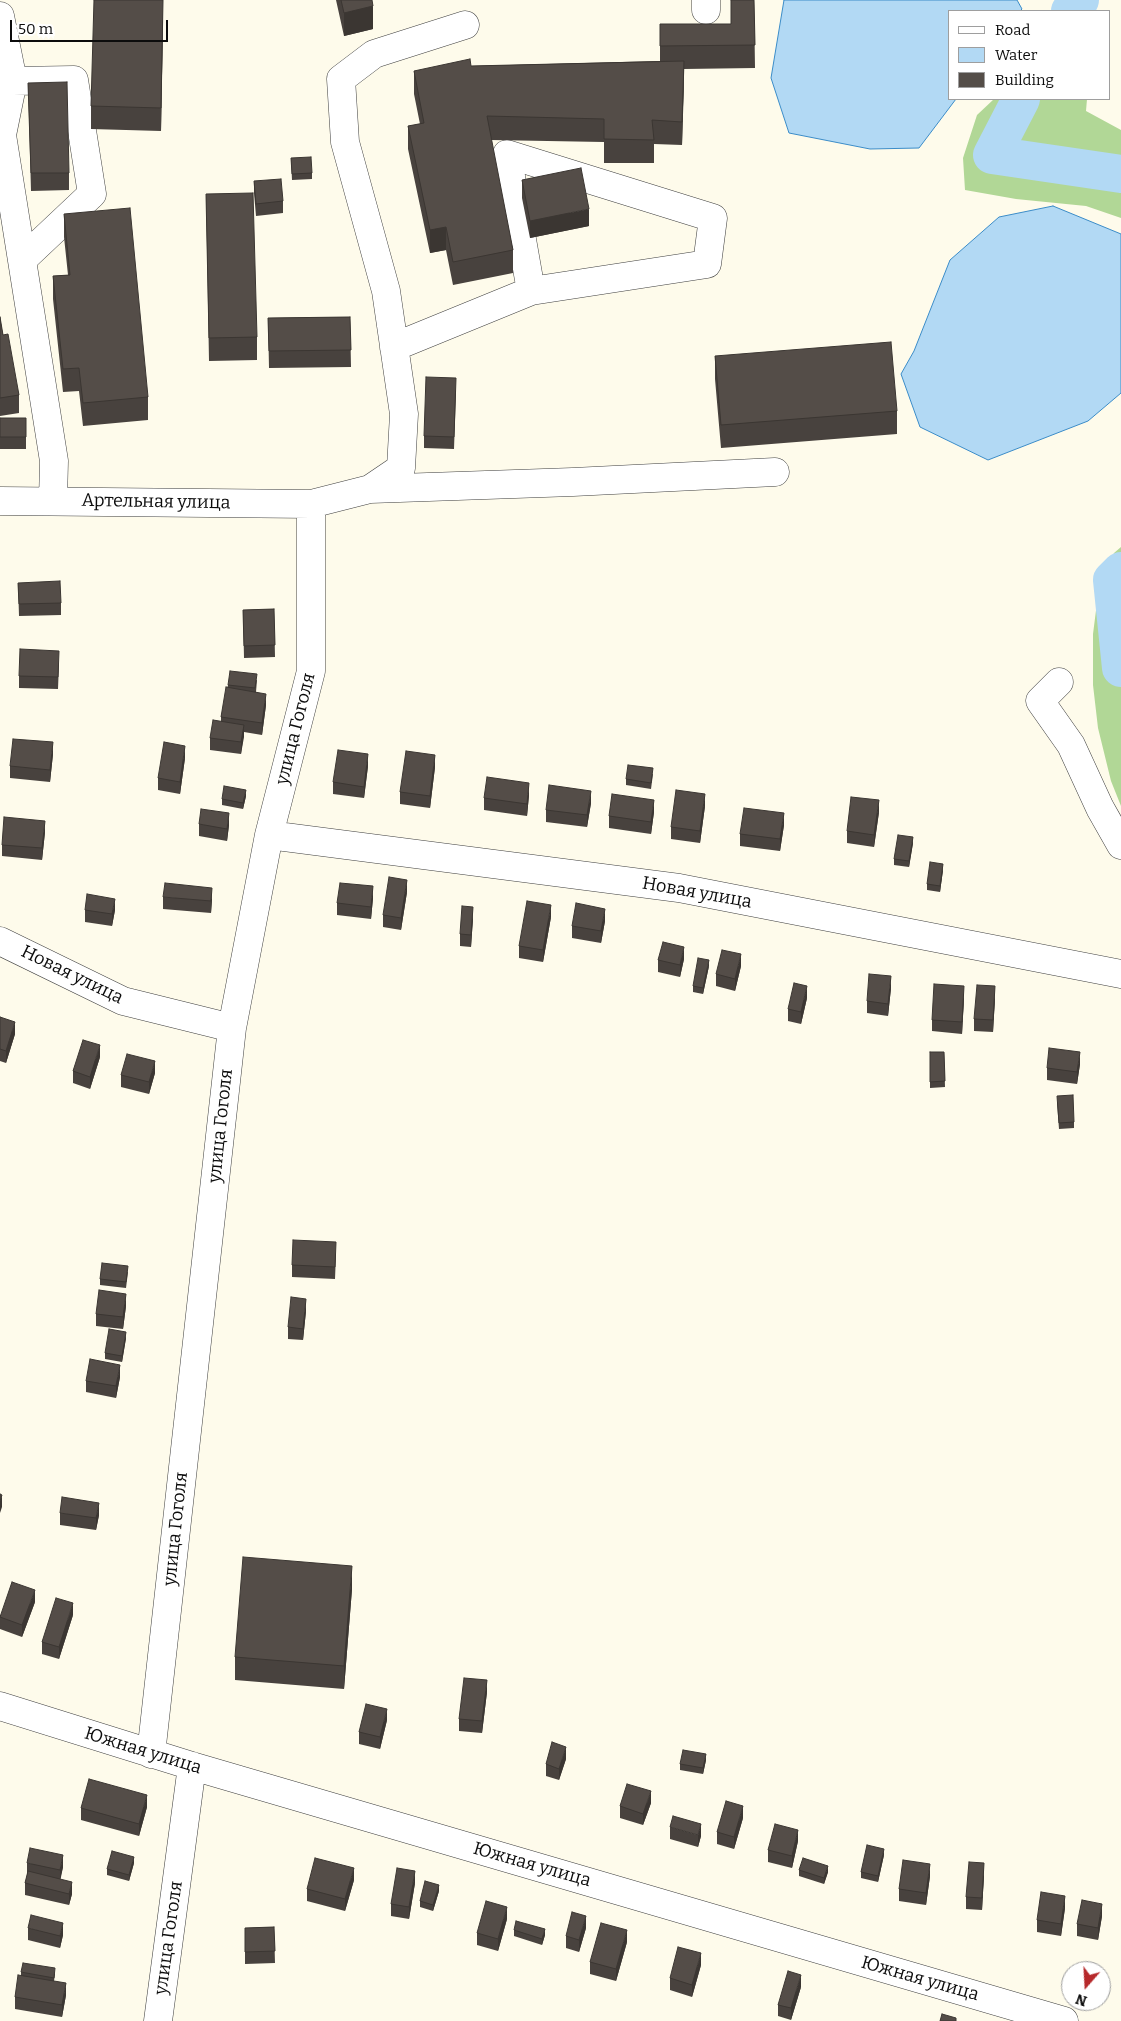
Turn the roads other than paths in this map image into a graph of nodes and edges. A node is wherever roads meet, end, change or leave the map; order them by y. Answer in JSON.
{"nodes":[{"id":1,"x":0,"y":16,"type":"edge"},
{"id":2,"x":465,"y":25,"type":"dead end"},
{"id":3,"x":13,"y":81,"type":"junction"},
{"id":4,"x":22,"y":260,"type":"junction"},
{"id":5,"x":531,"y":291,"type":"junction"},
{"id":6,"x":394,"y":347,"type":"junction"},
{"id":7,"x":775,"y":472,"type":"dead end"},
{"id":8,"x":370,"y":489,"type":"junction"},
{"id":9,"x":0,"y":501,"type":"edge"},
{"id":10,"x":53,"y":501,"type":"junction"},
{"id":11,"x":311,"y":504,"type":"junction"},
{"id":12,"x":1059,"y":682,"type":"dead end"},
{"id":13,"x":269,"y":835,"type":"junction"},
{"id":14,"x":1121,"y":844,"type":"edge"},
{"id":15,"x":0,"y":941,"type":"edge"},
{"id":16,"x":1121,"y":974,"type":"edge"},
{"id":17,"x":232,"y":1028,"type":"junction"},
{"id":18,"x":0,"y":1706,"type":"edge"},
{"id":19,"x":151,"y":1754,"type":"junction"},
{"id":20,"x":192,"y":1766,"type":"junction"},
{"id":21,"x":1035,"y":2017,"type":"edge"},
{"id":22,"x":158,"y":2021,"type":"edge"},
{"id":23,"x":1064,"y":2021,"type":"edge"}],
"edges":[{"from":1,"to":3,"type":"street"},
{"from":2,"to":6,"type":"street"},
{"from":3,"to":4,"type":"street"},
{"from":3,"to":4,"type":"street"},
{"from":4,"to":10,"type":"street"},
{"from":5,"to":5,"type":"street"},
{"from":5,"to":6,"type":"street"},
{"from":6,"to":8,"type":"street"},
{"from":7,"to":8,"type":"street"},
{"from":8,"to":11,"type":"street","name":"Артельная улица"},
{"from":9,"to":10,"type":"street","name":"Артельная улица"},
{"from":10,"to":11,"type":"street","name":"Артельная улица"},
{"from":11,"to":13,"type":"street","name":"улица Гоголя"},
{"from":12,"to":14,"type":"street"},
{"from":13,"to":16,"type":"street","name":"Новая улица"},
{"from":13,"to":17,"type":"street","name":"улица Гоголя"},
{"from":15,"to":17,"type":"street","name":"Новая улица"},
{"from":17,"to":19,"type":"street","name":"улица Гоголя"},
{"from":18,"to":19,"type":"street","name":"Южная улица"},
{"from":19,"to":20,"type":"street","name":"Южная улица"},
{"from":20,"to":21,"type":"street","name":"Южная улица"},
{"from":20,"to":22,"type":"street","name":"улица Гоголя"},
{"from":21,"to":23,"type":"street","name":"Южная улица"}]}
